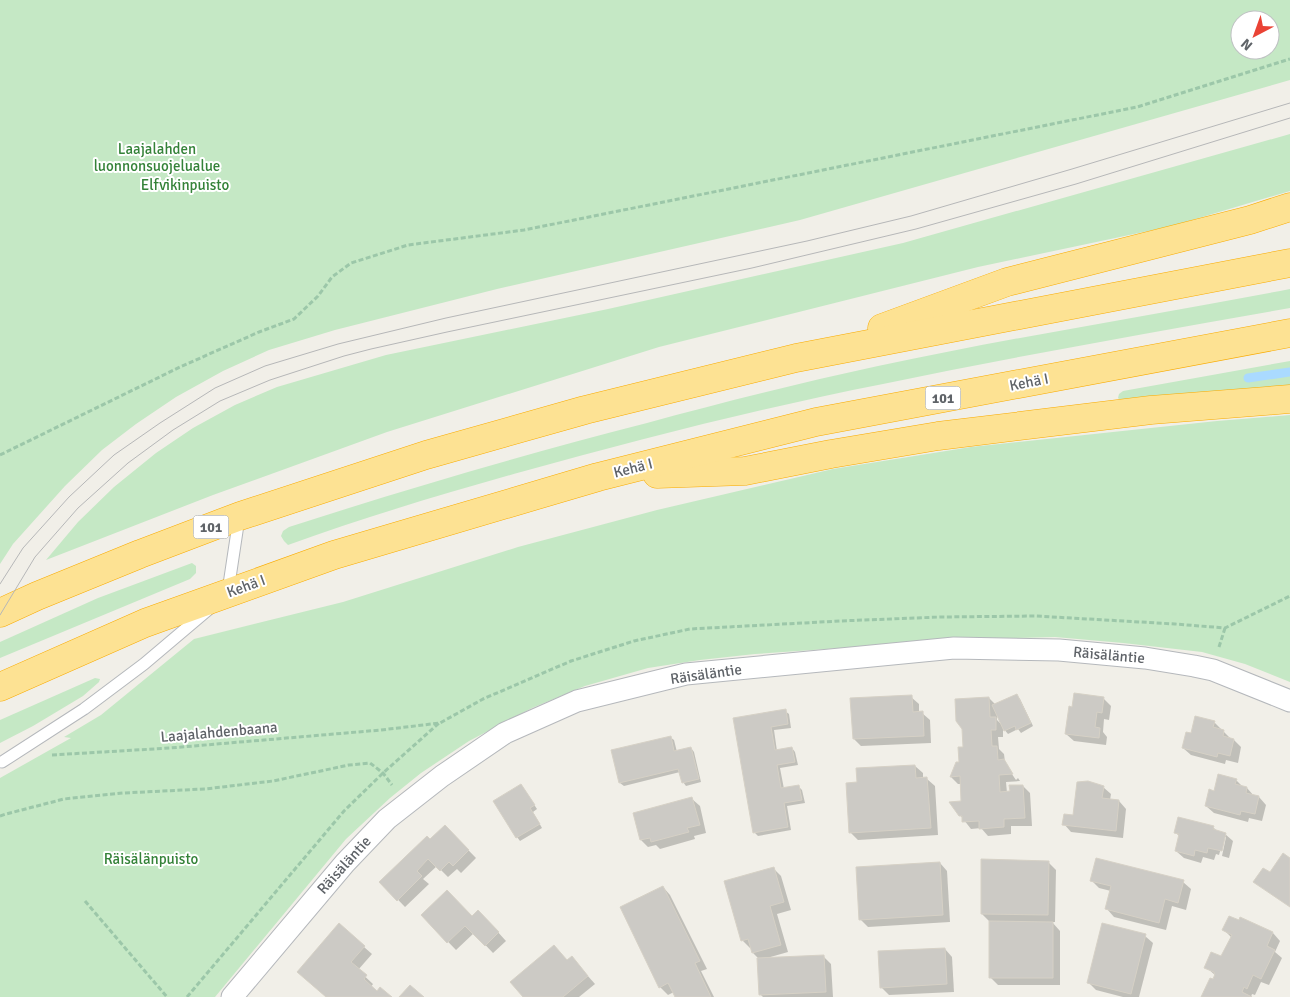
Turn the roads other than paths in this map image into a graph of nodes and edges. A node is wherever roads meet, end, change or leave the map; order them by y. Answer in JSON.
{"nodes":[{"id":1,"x":1290,"y":207,"type":"edge"},
{"id":2,"x":1290,"y":263,"type":"edge"},
{"id":3,"x":1290,"y":333,"type":"edge"},
{"id":4,"x":796,"y":358,"type":"junction"},
{"id":5,"x":1290,"y":399,"type":"edge"},
{"id":6,"x":598,"y":477,"type":"junction"},
{"id":7,"x":240,"y":516,"type":"junction"},
{"id":8,"x":228,"y":593,"type":"junction"},
{"id":9,"x":0,"y":613,"type":"edge"},
{"id":10,"x":0,"y":687,"type":"edge"},
{"id":11,"x":1290,"y":701,"type":"edge"},
{"id":12,"x":2,"y":762,"type":"dead end"},
{"id":13,"x":232,"y":997,"type":"edge"}],
"edges":[{"from":1,"to":4,"type":"highway"},
{"from":2,"to":4,"type":"highway","number":"101"},
{"from":3,"to":6,"type":"highway","name":"Kehä I","number":"101"},
{"from":4,"to":7,"type":"highway","number":"101"},
{"from":5,"to":6,"type":"highway"},
{"from":6,"to":8,"type":"highway","name":"Kehä I","number":"101"},
{"from":7,"to":8,"type":"lane"},
{"from":7,"to":9,"type":"highway","number":"101"},
{"from":8,"to":10,"type":"highway","name":"Kehä I","number":"101"},
{"from":8,"to":12,"type":"lane"},
{"from":11,"to":13,"type":"street","name":"Räisäläntie"}]}
